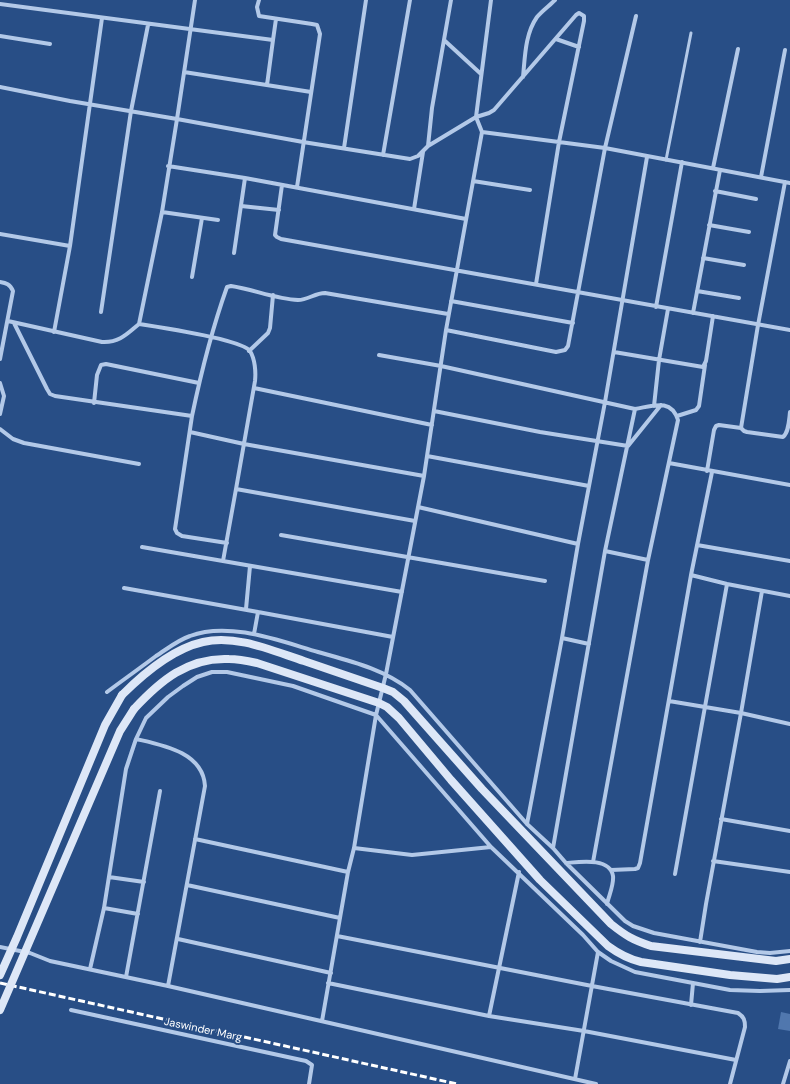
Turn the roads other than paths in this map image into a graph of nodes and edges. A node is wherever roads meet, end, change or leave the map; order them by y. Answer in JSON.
{"nodes":[{"id":1,"x":195,"y":0,"type":"edge"},
{"id":2,"x":259,"y":0,"type":"edge"},
{"id":3,"x":366,"y":0,"type":"edge"},
{"id":4,"x":410,"y":0,"type":"edge"},
{"id":5,"x":452,"y":0,"type":"edge"},
{"id":6,"x":491,"y":0,"type":"edge"},
{"id":7,"x":555,"y":0,"type":"edge"},
{"id":8,"x":0,"y":4,"type":"edge"},
{"id":9,"x":636,"y":16,"type":"dead end"},
{"id":10,"x":102,"y":18,"type":"junction"},
{"id":11,"x":276,"y":19,"type":"junction"},
{"id":12,"x":148,"y":24,"type":"junction"},
{"id":13,"x":191,"y":28,"type":"junction"},
{"id":14,"x":691,"y":33,"type":"dead end"},
{"id":15,"x":0,"y":36,"type":"edge"},
{"id":16,"x":556,"y":39,"type":"junction"},
{"id":17,"x":273,"y":40,"type":"junction"},
{"id":18,"x":444,"y":40,"type":"junction"},
{"id":19,"x":50,"y":44,"type":"dead end"},
{"id":20,"x":579,"y":47,"type":"junction"},
{"id":21,"x":738,"y":48,"type":"dead end"},
{"id":22,"x":785,"y":50,"type":"dead end"},
{"id":23,"x":184,"y":72,"type":"junction"},
{"id":24,"x":481,"y":74,"type":"junction"},
{"id":25,"x":523,"y":77,"type":"junction"},
{"id":26,"x":267,"y":85,"type":"junction"},
{"id":27,"x":0,"y":87,"type":"edge"},
{"id":28,"x":311,"y":92,"type":"junction"},
{"id":29,"x":89,"y":104,"type":"junction"},
{"id":30,"x":131,"y":111,"type":"junction"},
{"id":31,"x":476,"y":117,"type":"junction"},
{"id":32,"x":176,"y":119,"type":"junction"},
{"id":33,"x":482,"y":132,"type":"junction"},
{"id":34,"x":303,"y":142,"type":"junction"},
{"id":35,"x":559,"y":142,"type":"junction"},
{"id":36,"x":428,"y":146,"type":"junction"},
{"id":37,"x":344,"y":148,"type":"junction"},
{"id":38,"x":605,"y":148,"type":"junction"},
{"id":39,"x":423,"y":151,"type":"junction"},
{"id":40,"x":384,"y":155,"type":"junction"},
{"id":41,"x":646,"y":157,"type":"junction"},
{"id":42,"x":666,"y":160,"type":"junction"},
{"id":43,"x":682,"y":162,"type":"junction"},
{"id":44,"x":168,"y":166,"type":"junction"},
{"id":45,"x":713,"y":168,"type":"junction"},
{"id":46,"x":720,"y":170,"type":"junction"},
{"id":47,"x":245,"y":178,"type":"junction"},
{"id":48,"x":761,"y":178,"type":"junction"},
{"id":49,"x":473,"y":181,"type":"junction"},
{"id":50,"x":788,"y":182,"type":"edge"},
{"id":51,"x":282,"y":185,"type":"junction"},
{"id":52,"x":297,"y":187,"type":"junction"},
{"id":53,"x":530,"y":190,"type":"dead end"},
{"id":54,"x":715,"y":192,"type":"junction"},
{"id":55,"x":756,"y":200,"type":"dead end"},
{"id":56,"x":241,"y":206,"type":"junction"},
{"id":57,"x":414,"y":209,"type":"junction"},
{"id":58,"x":278,"y":210,"type":"junction"},
{"id":59,"x":162,"y":212,"type":"junction"},
{"id":60,"x":202,"y":218,"type":"junction"},
{"id":61,"x":466,"y":219,"type":"junction"},
{"id":62,"x":218,"y":220,"type":"dead end"},
{"id":63,"x":709,"y":225,"type":"junction"},
{"id":64,"x":749,"y":232,"type":"dead end"},
{"id":65,"x":0,"y":234,"type":"edge"},
{"id":66,"x":70,"y":246,"type":"junction"},
{"id":67,"x":234,"y":253,"type":"dead end"},
{"id":68,"x":703,"y":258,"type":"junction"},
{"id":69,"x":744,"y":265,"type":"dead end"},
{"id":70,"x":456,"y":270,"type":"junction"},
{"id":71,"x":192,"y":277,"type":"dead end"},
{"id":72,"x":0,"y":282,"type":"edge"},
{"id":73,"x":536,"y":284,"type":"junction"},
{"id":74,"x":697,"y":291,"type":"junction"},
{"id":75,"x":579,"y":293,"type":"junction"},
{"id":76,"x":273,"y":295,"type":"junction"},
{"id":77,"x":738,"y":298,"type":"dead end"},
{"id":78,"x":622,"y":300,"type":"junction"},
{"id":79,"x":451,"y":301,"type":"junction"},
{"id":80,"x":656,"y":307,"type":"junction"},
{"id":81,"x":668,"y":309,"type":"junction"},
{"id":82,"x":101,"y":312,"type":"dead end"},
{"id":83,"x":693,"y":313,"type":"junction"},
{"id":84,"x":448,"y":314,"type":"junction"},
{"id":85,"x":713,"y":316,"type":"junction"},
{"id":86,"x":8,"y":321,"type":"junction"},
{"id":87,"x":14,"y":323,"type":"junction"},
{"id":88,"x":573,"y":323,"type":"junction"},
{"id":89,"x":140,"y":324,"type":"junction"},
{"id":90,"x":758,"y":325,"type":"junction"},
{"id":91,"x":446,"y":330,"type":"junction"},
{"id":92,"x":790,"y":330,"type":"edge"},
{"id":93,"x":0,"y":331,"type":"edge"},
{"id":94,"x":5,"y":332,"type":"junction"},
{"id":95,"x":54,"y":332,"type":"junction"},
{"id":96,"x":211,"y":337,"type":"junction"},
{"id":97,"x":249,"y":351,"type":"junction"},
{"id":98,"x":614,"y":352,"type":"junction"},
{"id":99,"x":379,"y":355,"type":"dead end"},
{"id":100,"x":0,"y":359,"type":"edge"},
{"id":101,"x":659,"y":360,"type":"junction"},
{"id":102,"x":706,"y":364,"type":"junction"},
{"id":103,"x":441,"y":366,"type":"junction"},
{"id":104,"x":0,"y":383,"type":"edge"},
{"id":105,"x":199,"y":383,"type":"junction"},
{"id":106,"x":254,"y":388,"type":"junction"},
{"id":107,"x":94,"y":402,"type":"junction"},
{"id":108,"x":605,"y":402,"type":"junction"},
{"id":109,"x":661,"y":405,"type":"junction"},
{"id":110,"x":654,"y":406,"type":"junction"},
{"id":111,"x":635,"y":409,"type":"junction"},
{"id":112,"x":434,"y":411,"type":"junction"},
{"id":113,"x":790,"y":412,"type":"edge"},
{"id":114,"x":0,"y":414,"type":"edge"},
{"id":115,"x":192,"y":416,"type":"junction"},
{"id":116,"x":677,"y":416,"type":"junction"},
{"id":117,"x":432,"y":425,"type":"junction"},
{"id":118,"x":742,"y":428,"type":"junction"},
{"id":119,"x":0,"y":429,"type":"edge"},
{"id":120,"x":190,"y":432,"type":"junction"},
{"id":121,"x":598,"y":441,"type":"junction"},
{"id":122,"x":244,"y":444,"type":"junction"},
{"id":123,"x":628,"y":446,"type":"junction"},
{"id":124,"x":427,"y":456,"type":"junction"},
{"id":125,"x":669,"y":463,"type":"junction"},
{"id":126,"x":139,"y":464,"type":"dead end"},
{"id":127,"x":707,"y":471,"type":"junction"},
{"id":128,"x":712,"y":472,"type":"junction"},
{"id":129,"x":424,"y":476,"type":"junction"},
{"id":130,"x":790,"y":484,"type":"edge"},
{"id":131,"x":589,"y":486,"type":"junction"},
{"id":132,"x":236,"y":489,"type":"junction"},
{"id":133,"x":418,"y":507,"type":"junction"},
{"id":134,"x":415,"y":521,"type":"junction"},
{"id":135,"x":281,"y":535,"type":"dead end"},
{"id":136,"x":226,"y":542,"type":"junction"},
{"id":137,"x":578,"y":544,"type":"junction"},
{"id":138,"x":697,"y":545,"type":"junction"},
{"id":139,"x":142,"y":547,"type":"dead end"},
{"id":140,"x":605,"y":551,"type":"junction"},
{"id":141,"x":409,"y":556,"type":"junction"},
{"id":142,"x":648,"y":560,"type":"junction"},
{"id":143,"x":223,"y":561,"type":"junction"},
{"id":144,"x":790,"y":561,"type":"edge"},
{"id":145,"x":250,"y":566,"type":"junction"},
{"id":146,"x":691,"y":575,"type":"junction"},
{"id":147,"x":545,"y":581,"type":"dead end"},
{"id":148,"x":727,"y":584,"type":"junction"},
{"id":149,"x":124,"y":588,"type":"dead end"},
{"id":150,"x":762,"y":590,"type":"junction"},
{"id":151,"x":402,"y":592,"type":"junction"},
{"id":152,"x":790,"y":596,"type":"edge"},
{"id":153,"x":246,"y":610,"type":"junction"},
{"id":154,"x":258,"y":612,"type":"junction"},
{"id":155,"x":254,"y":634,"type":"junction"},
{"id":156,"x":393,"y":637,"type":"junction"},
{"id":157,"x":562,"y":638,"type":"junction"},
{"id":158,"x":589,"y":644,"type":"junction"},
{"id":159,"x":386,"y":674,"type":"junction"},
{"id":160,"x":382,"y":688,"type":"junction"},
{"id":161,"x":107,"y":692,"type":"dead end"},
{"id":162,"x":670,"y":701,"type":"junction"},
{"id":163,"x":378,"y":703,"type":"junction"},
{"id":164,"x":706,"y":707,"type":"junction"},
{"id":165,"x":741,"y":713,"type":"junction"},
{"id":166,"x":376,"y":715,"type":"junction"},
{"id":167,"x":790,"y":724,"type":"edge"},
{"id":168,"x":136,"y":738,"type":"junction"},
{"id":169,"x":160,"y":791,"type":"dead end"},
{"id":170,"x":721,"y":819,"type":"junction"},
{"id":171,"x":527,"y":824,"type":"junction"},
{"id":172,"x":790,"y":831,"type":"edge"},
{"id":173,"x":195,"y":839,"type":"junction"},
{"id":174,"x":492,"y":847,"type":"junction"},
{"id":175,"x":354,"y":848,"type":"junction"},
{"id":176,"x":553,"y":848,"type":"junction"},
{"id":177,"x":713,"y":861,"type":"junction"},
{"id":178,"x":593,"y":862,"type":"junction"},
{"id":179,"x":566,"y":863,"type":"junction"},
{"id":180,"x":611,"y":870,"type":"junction"},
{"id":181,"x":348,"y":872,"type":"junction"},
{"id":182,"x":519,"y":872,"type":"junction"},
{"id":183,"x":790,"y":872,"type":"edge"},
{"id":184,"x":675,"y":874,"type":"dead end"},
{"id":185,"x":109,"y":877,"type":"junction"},
{"id":186,"x":144,"y":882,"type":"junction"},
{"id":187,"x":187,"y":885,"type":"junction"},
{"id":188,"x":607,"y":904,"type":"junction"},
{"id":189,"x":104,"y":908,"type":"junction"},
{"id":190,"x":138,"y":914,"type":"junction"},
{"id":191,"x":340,"y":918,"type":"junction"},
{"id":192,"x":337,"y":936,"type":"junction"},
{"id":193,"x":178,"y":939,"type":"junction"},
{"id":194,"x":700,"y":942,"type":"junction"},
{"id":195,"x":0,"y":948,"type":"edge"},
{"id":196,"x":790,"y":951,"type":"edge"},
{"id":197,"x":598,"y":952,"type":"junction"},
{"id":198,"x":790,"y":959,"type":"edge"},
{"id":199,"x":498,"y":968,"type":"junction"},
{"id":200,"x":90,"y":969,"type":"junction"},
{"id":201,"x":331,"y":973,"type":"junction"},
{"id":202,"x":0,"y":974,"type":"edge"},
{"id":203,"x":126,"y":977,"type":"junction"},
{"id":204,"x":790,"y":977,"type":"edge"},
{"id":205,"x":328,"y":983,"type":"junction"},
{"id":206,"x":693,"y":983,"type":"junction"},
{"id":207,"x":168,"y":986,"type":"junction"},
{"id":208,"x":592,"y":986,"type":"junction"},
{"id":209,"x":790,"y":990,"type":"edge"},
{"id":210,"x":691,"y":1005,"type":"junction"},
{"id":211,"x":0,"y":1010,"type":"edge"},
{"id":212,"x":71,"y":1010,"type":"dead end"},
{"id":213,"x":489,"y":1016,"type":"junction"},
{"id":214,"x":322,"y":1021,"type":"junction"},
{"id":215,"x":584,"y":1031,"type":"junction"},
{"id":216,"x":736,"y":1060,"type":"junction"},
{"id":217,"x":790,"y":1061,"type":"edge"},
{"id":218,"x":575,"y":1079,"type":"junction"},
{"id":219,"x":309,"y":1084,"type":"edge"},
{"id":220,"x":596,"y":1084,"type":"edge"},
{"id":221,"x":730,"y":1084,"type":"edge"},
{"id":222,"x":782,"y":1084,"type":"edge"}],
"edges":[{"from":1,"to":13,"type":"street"},
{"from":2,"to":11,"type":"street"},
{"from":3,"to":37,"type":"street"},
{"from":4,"to":40,"type":"street"},
{"from":5,"to":18,"type":"street"},
{"from":6,"to":24,"type":"street"},
{"from":7,"to":25,"type":"street"},
{"from":8,"to":10,"type":"street"},
{"from":9,"to":38,"type":"street"},
{"from":10,"to":12,"type":"street"},
{"from":10,"to":29,"type":"street"},
{"from":11,"to":17,"type":"street"},
{"from":11,"to":28,"type":"street"},
{"from":12,"to":13,"type":"street"},
{"from":12,"to":30,"type":"street"},
{"from":13,"to":17,"type":"street"},
{"from":13,"to":23,"type":"street"},
{"from":14,"to":42,"type":"lane"},
{"from":15,"to":19,"type":"street"},
{"from":16,"to":20,"type":"street"},
{"from":16,"to":20,"type":"street"},
{"from":16,"to":25,"type":"street"},
{"from":17,"to":26,"type":"street"},
{"from":18,"to":24,"type":"street"},
{"from":18,"to":36,"type":"street"},
{"from":20,"to":35,"type":"street"},
{"from":21,"to":45,"type":"street"},
{"from":22,"to":48,"type":"street"},
{"from":23,"to":26,"type":"street"},
{"from":23,"to":32,"type":"street"},
{"from":24,"to":31,"type":"street"},
{"from":25,"to":31,"type":"street"},
{"from":26,"to":28,"type":"street"},
{"from":27,"to":29,"type":"street"},
{"from":28,"to":34,"type":"street"},
{"from":29,"to":30,"type":"street"},
{"from":29,"to":66,"type":"street"},
{"from":30,"to":32,"type":"street"},
{"from":30,"to":82,"type":"street"},
{"from":31,"to":33,"type":"street"},
{"from":31,"to":36,"type":"street"},
{"from":32,"to":34,"type":"street"},
{"from":32,"to":44,"type":"street"},
{"from":33,"to":35,"type":"street"},
{"from":33,"to":49,"type":"street"},
{"from":34,"to":37,"type":"street"},
{"from":34,"to":52,"type":"street"},
{"from":35,"to":38,"type":"street"},
{"from":35,"to":73,"type":"street"},
{"from":36,"to":39,"type":"street"},
{"from":37,"to":40,"type":"street"},
{"from":38,"to":41,"type":"street"},
{"from":38,"to":75,"type":"street"},
{"from":39,"to":40,"type":"street"},
{"from":39,"to":57,"type":"street"},
{"from":41,"to":42,"type":"street"},
{"from":41,"to":78,"type":"street"},
{"from":42,"to":43,"type":"street"},
{"from":43,"to":45,"type":"street"},
{"from":43,"to":80,"type":"street"},
{"from":44,"to":47,"type":"street"},
{"from":44,"to":59,"type":"street"},
{"from":45,"to":46,"type":"street"},
{"from":46,"to":48,"type":"street"},
{"from":46,"to":54,"type":"street"},
{"from":47,"to":51,"type":"street"},
{"from":47,"to":56,"type":"street"},
{"from":48,"to":50,"type":"street"},
{"from":49,"to":53,"type":"street"},
{"from":49,"to":61,"type":"street"},
{"from":50,"to":90,"type":"street"},
{"from":51,"to":52,"type":"street"},
{"from":51,"to":58,"type":"street"},
{"from":52,"to":57,"type":"street"},
{"from":54,"to":55,"type":"street"},
{"from":54,"to":63,"type":"street"},
{"from":56,"to":58,"type":"street"},
{"from":56,"to":67,"type":"street"},
{"from":57,"to":61,"type":"street"},
{"from":58,"to":70,"type":"street"},
{"from":59,"to":60,"type":"street"},
{"from":59,"to":89,"type":"street"},
{"from":60,"to":62,"type":"street"},
{"from":60,"to":71,"type":"street"},
{"from":61,"to":70,"type":"street"},
{"from":63,"to":64,"type":"street"},
{"from":63,"to":68,"type":"street"},
{"from":65,"to":66,"type":"street"},
{"from":66,"to":95,"type":"street"},
{"from":68,"to":69,"type":"street"},
{"from":68,"to":74,"type":"street"},
{"from":70,"to":73,"type":"street"},
{"from":70,"to":79,"type":"street"},
{"from":72,"to":86,"type":"street"},
{"from":73,"to":75,"type":"street"},
{"from":74,"to":77,"type":"street"},
{"from":74,"to":83,"type":"street"},
{"from":75,"to":78,"type":"street"},
{"from":75,"to":88,"type":"street"},
{"from":76,"to":84,"type":"street"},
{"from":76,"to":96,"type":"street"},
{"from":76,"to":97,"type":"street"},
{"from":78,"to":80,"type":"street"},
{"from":78,"to":98,"type":"street"},
{"from":79,"to":84,"type":"street"},
{"from":79,"to":88,"type":"street"},
{"from":80,"to":81,"type":"street"},
{"from":81,"to":83,"type":"street"},
{"from":81,"to":101,"type":"street"},
{"from":83,"to":85,"type":"street"},
{"from":84,"to":91,"type":"street"},
{"from":85,"to":90,"type":"street"},
{"from":85,"to":102,"type":"street"},
{"from":86,"to":87,"type":"street"},
{"from":86,"to":94,"type":"street"},
{"from":87,"to":95,"type":"street"},
{"from":87,"to":107,"type":"street"},
{"from":88,"to":91,"type":"street"},
{"from":89,"to":95,"type":"street"},
{"from":89,"to":96,"type":"street"},
{"from":90,"to":92,"type":"street"},
{"from":90,"to":118,"type":"street"},
{"from":91,"to":103,"type":"street"},
{"from":93,"to":94,"type":"street"},
{"from":94,"to":100,"type":"street"},
{"from":96,"to":97,"type":"street"},
{"from":96,"to":105,"type":"street"},
{"from":97,"to":106,"type":"street"},
{"from":98,"to":101,"type":"street"},
{"from":98,"to":108,"type":"street"},
{"from":99,"to":103,"type":"street"},
{"from":101,"to":102,"type":"street"},
{"from":101,"to":110,"type":"street"},
{"from":102,"to":116,"type":"street"},
{"from":103,"to":108,"type":"street"},
{"from":103,"to":112,"type":"street"},
{"from":104,"to":114,"type":"street"},
{"from":105,"to":107,"type":"street"},
{"from":105,"to":115,"type":"street"},
{"from":106,"to":117,"type":"street"},
{"from":106,"to":122,"type":"street"},
{"from":107,"to":115,"type":"street"},
{"from":108,"to":111,"type":"street"},
{"from":108,"to":121,"type":"street"},
{"from":109,"to":110,"type":"street"},
{"from":109,"to":116,"type":"street"},
{"from":109,"to":123,"type":"street"},
{"from":110,"to":111,"type":"street"},
{"from":111,"to":123,"type":"street"},
{"from":112,"to":117,"type":"street"},
{"from":112,"to":121,"type":"street"},
{"from":113,"to":118,"type":"street"},
{"from":115,"to":120,"type":"street"},
{"from":116,"to":125,"type":"street"},
{"from":117,"to":124,"type":"street"},
{"from":118,"to":127,"type":"street"},
{"from":119,"to":126,"type":"street"},
{"from":120,"to":122,"type":"street"},
{"from":120,"to":136,"type":"street"},
{"from":121,"to":123,"type":"street"},
{"from":121,"to":131,"type":"street"},
{"from":122,"to":129,"type":"street"},
{"from":122,"to":132,"type":"street"},
{"from":123,"to":140,"type":"street"},
{"from":124,"to":129,"type":"street"},
{"from":124,"to":131,"type":"street"},
{"from":125,"to":127,"type":"street"},
{"from":125,"to":142,"type":"street"},
{"from":127,"to":128,"type":"street"},
{"from":128,"to":130,"type":"street"},
{"from":128,"to":138,"type":"street"},
{"from":129,"to":133,"type":"street"},
{"from":131,"to":137,"type":"street"},
{"from":132,"to":134,"type":"street"},
{"from":132,"to":136,"type":"street"},
{"from":133,"to":134,"type":"street"},
{"from":133,"to":137,"type":"street"},
{"from":134,"to":141,"type":"street"},
{"from":135,"to":141,"type":"street"},
{"from":136,"to":143,"type":"street"},
{"from":137,"to":157,"type":"street"},
{"from":138,"to":144,"type":"street"},
{"from":138,"to":146,"type":"street"},
{"from":139,"to":143,"type":"street"},
{"from":140,"to":142,"type":"street"},
{"from":140,"to":158,"type":"street"},
{"from":141,"to":147,"type":"street"},
{"from":141,"to":151,"type":"street"},
{"from":142,"to":178,"type":"street"},
{"from":143,"to":145,"type":"street"},
{"from":145,"to":151,"type":"street"},
{"from":145,"to":153,"type":"street"},
{"from":146,"to":148,"type":"street"},
{"from":146,"to":162,"type":"street"},
{"from":148,"to":150,"type":"street"},
{"from":148,"to":164,"type":"street"},
{"from":149,"to":153,"type":"street"},
{"from":150,"to":152,"type":"street"},
{"from":150,"to":165,"type":"street"},
{"from":151,"to":156,"type":"street"},
{"from":153,"to":154,"type":"street"},
{"from":154,"to":155,"type":"street"},
{"from":154,"to":156,"type":"street"},
{"from":155,"to":159,"type":"street"},
{"from":155,"to":161,"type":"street"},
{"from":156,"to":159,"type":"street"},
{"from":157,"to":158,"type":"street"},
{"from":157,"to":171,"type":"street"},
{"from":158,"to":176,"type":"street"},
{"from":159,"to":160,"type":"street"},
{"from":159,"to":171,"type":"street"},
{"from":160,"to":163,"type":"street"},
{"from":160,"to":198,"type":"street"},
{"from":160,"to":202,"type":"street","bridge":true},
{"from":162,"to":164,"type":"street"},
{"from":162,"to":180,"type":"street"},
{"from":163,"to":166,"type":"street"},
{"from":163,"to":204,"type":"street"},
{"from":163,"to":211,"type":"street","bridge":true},
{"from":164,"to":165,"type":"street"},
{"from":164,"to":184,"type":"street"},
{"from":165,"to":167,"type":"street"},
{"from":165,"to":170,"type":"street"},
{"from":166,"to":168,"type":"street"},
{"from":166,"to":174,"type":"street"},
{"from":166,"to":175,"type":"street"},
{"from":168,"to":173,"type":"street"},
{"from":168,"to":185,"type":"street"},
{"from":169,"to":186,"type":"street"},
{"from":170,"to":172,"type":"street"},
{"from":170,"to":177,"type":"street"},
{"from":171,"to":176,"type":"street"},
{"from":173,"to":181,"type":"street"},
{"from":173,"to":187,"type":"street"},
{"from":174,"to":175,"type":"street"},
{"from":174,"to":182,"type":"street"},
{"from":175,"to":181,"type":"street"},
{"from":176,"to":179,"type":"street"},
{"from":177,"to":183,"type":"street"},
{"from":177,"to":194,"type":"street"},
{"from":178,"to":179,"type":"street"},
{"from":178,"to":180,"type":"street"},
{"from":179,"to":188,"type":"street"},
{"from":180,"to":188,"type":"street"},
{"from":181,"to":191,"type":"street"},
{"from":182,"to":197,"type":"street"},
{"from":182,"to":199,"type":"street"},
{"from":185,"to":186,"type":"street"},
{"from":185,"to":189,"type":"street"},
{"from":186,"to":190,"type":"street"},
{"from":187,"to":191,"type":"street"},
{"from":187,"to":193,"type":"street"},
{"from":188,"to":194,"type":"street"},
{"from":189,"to":190,"type":"street"},
{"from":189,"to":200,"type":"street"},
{"from":190,"to":203,"type":"street"},
{"from":191,"to":192,"type":"street"},
{"from":192,"to":199,"type":"street"},
{"from":192,"to":201,"type":"street"},
{"from":193,"to":201,"type":"street"},
{"from":193,"to":207,"type":"street"},
{"from":194,"to":196,"type":"street"},
{"from":195,"to":200,"type":"street"},
{"from":197,"to":206,"type":"street"},
{"from":197,"to":208,"type":"street"},
{"from":199,"to":208,"type":"street"},
{"from":199,"to":213,"type":"street"},
{"from":200,"to":203,"type":"street"},
{"from":201,"to":205,"type":"street"},
{"from":203,"to":207,"type":"street"},
{"from":205,"to":213,"type":"street"},
{"from":205,"to":214,"type":"street"},
{"from":206,"to":209,"type":"street"},
{"from":206,"to":210,"type":"street"},
{"from":207,"to":214,"type":"street"},
{"from":208,"to":210,"type":"street"},
{"from":208,"to":215,"type":"street"},
{"from":210,"to":216,"type":"street"},
{"from":212,"to":219,"type":"street","name":"Jaswinder Marg"},
{"from":213,"to":215,"type":"street"},
{"from":214,"to":218,"type":"street"},
{"from":215,"to":216,"type":"street"},
{"from":215,"to":218,"type":"street"},
{"from":216,"to":221,"type":"street"},
{"from":217,"to":222,"type":"street"},
{"from":218,"to":220,"type":"street"}]}
